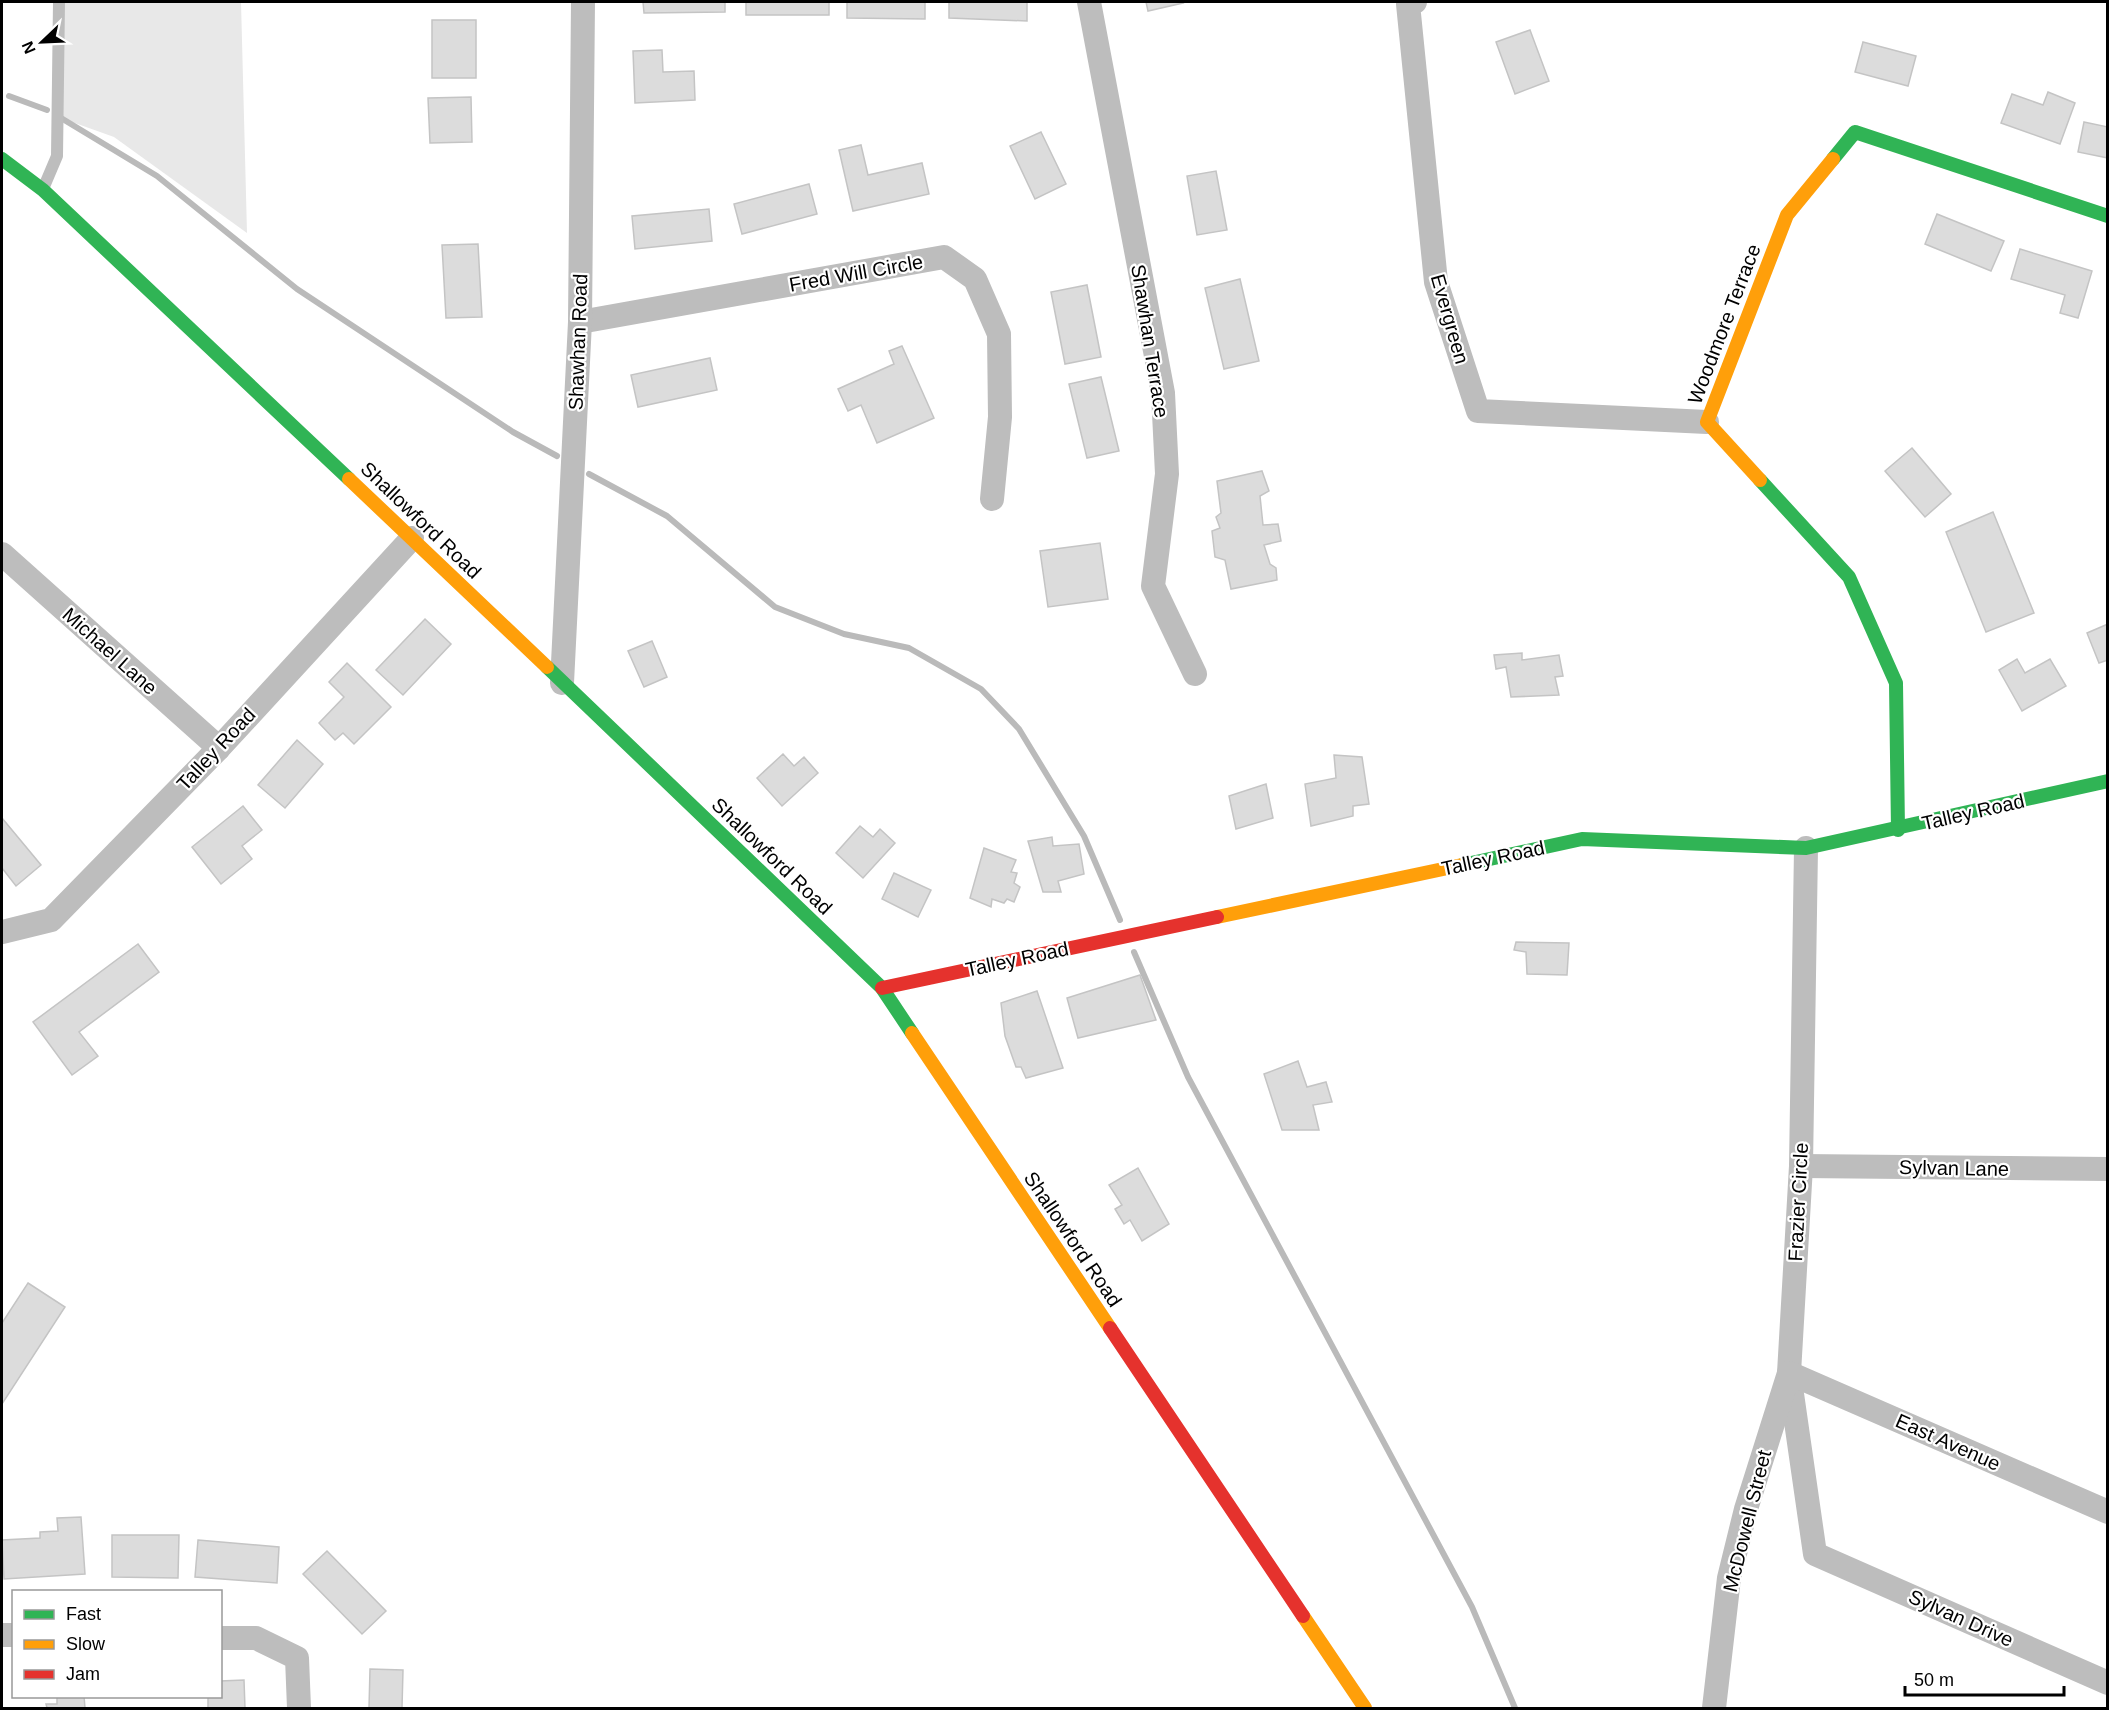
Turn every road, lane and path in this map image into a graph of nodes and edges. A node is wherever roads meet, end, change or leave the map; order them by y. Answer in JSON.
{"nodes":[{"id":1,"x":59,"y":2,"type":"edge"},
{"id":2,"x":583,"y":2,"type":"edge"},
{"id":3,"x":1089,"y":2,"type":"edge"},
{"id":4,"x":1415,"y":2,"type":"edge"},
{"id":5,"x":2,"y":159,"type":"edge"},
{"id":6,"x":43,"y":190,"type":"junction"},
{"id":7,"x":2108,"y":216,"type":"edge"},
{"id":8,"x":580,"y":322,"type":"junction"},
{"id":9,"x":1707,"y":422,"type":"junction"},
{"id":10,"x":992,"y":499,"type":"dead end"},
{"id":11,"x":412,"y":538,"type":"junction"},
{"id":12,"x":2,"y":554,"type":"edge"},
{"id":13,"x":1195,"y":674,"type":"dead end"},
{"id":14,"x":562,"y":683,"type":"junction"},
{"id":15,"x":219,"y":748,"type":"junction"},
{"id":16,"x":2108,"y":781,"type":"edge"},
{"id":17,"x":1898,"y":830,"type":"junction"},
{"id":18,"x":1806,"y":848,"type":"junction"},
{"id":19,"x":2,"y":932,"type":"edge"},
{"id":20,"x":882,"y":988,"type":"junction"},
{"id":21,"x":1801,"y":1166,"type":"junction"},
{"id":22,"x":2108,"y":1170,"type":"edge"},
{"id":23,"x":1789,"y":1373,"type":"junction"},
{"id":24,"x":2108,"y":1512,"type":"edge"},
{"id":25,"x":1815,"y":1554,"type":"joint"},
{"id":26,"x":222,"y":1638,"type":"edge"},
{"id":27,"x":2108,"y":1683,"type":"edge"},
{"id":28,"x":299,"y":1708,"type":"edge"},
{"id":29,"x":1365,"y":1708,"type":"edge"},
{"id":30,"x":1714,"y":1708,"type":"edge"}],
"edges":[{"from":1,"to":6,"type":"lane"},
{"from":2,"to":8,"type":"street","name":"Shawhan Road"},
{"from":3,"to":13,"type":"street","name":"Shawhan Terrace"},
{"from":4,"to":9,"type":"street","name":"Evergreen"},
{"from":5,"to":6,"type":"street","name":"Shallowford Road"},
{"from":6,"to":11,"type":"street","name":"Shallowford Road"},
{"from":7,"to":9,"type":"street","name":"Woodmore Terrace"},
{"from":8,"to":10,"type":"street","name":"Fred Will Circle"},
{"from":8,"to":14,"type":"street","name":"Shawhan Road"},
{"from":9,"to":17,"type":"street","name":"Woodmore Terrace"},
{"from":11,"to":14,"type":"street","name":"Shallowford Road"},
{"from":11,"to":15,"type":"street","name":"Talley Road"},
{"from":12,"to":15,"type":"street","name":"Michael Lane"},
{"from":14,"to":20,"type":"street","name":"Shallowford Road"},
{"from":15,"to":19,"type":"street","name":"Talley Road"},
{"from":16,"to":17,"type":"street","name":"Talley Road"},
{"from":17,"to":18,"type":"street","name":"Talley Road"},
{"from":18,"to":20,"type":"street","name":"Talley Road"},
{"from":18,"to":21,"type":"street","name":"Frazier Circle"},
{"from":20,"to":29,"type":"street","name":"Shallowford Road"},
{"from":21,"to":22,"type":"street","name":"Sylvan Lane"},
{"from":21,"to":23,"type":"street","name":"Frazier Circle"},
{"from":23,"to":24,"type":"street","name":"East Avenue"},
{"from":23,"to":25,"type":"street","name":"Frazier Circle"},
{"from":23,"to":30,"type":"street","name":"McDowell Street"},
{"from":25,"to":27,"type":"street","name":"Sylvan Drive"},
{"from":26,"to":28,"type":"street"}]}
